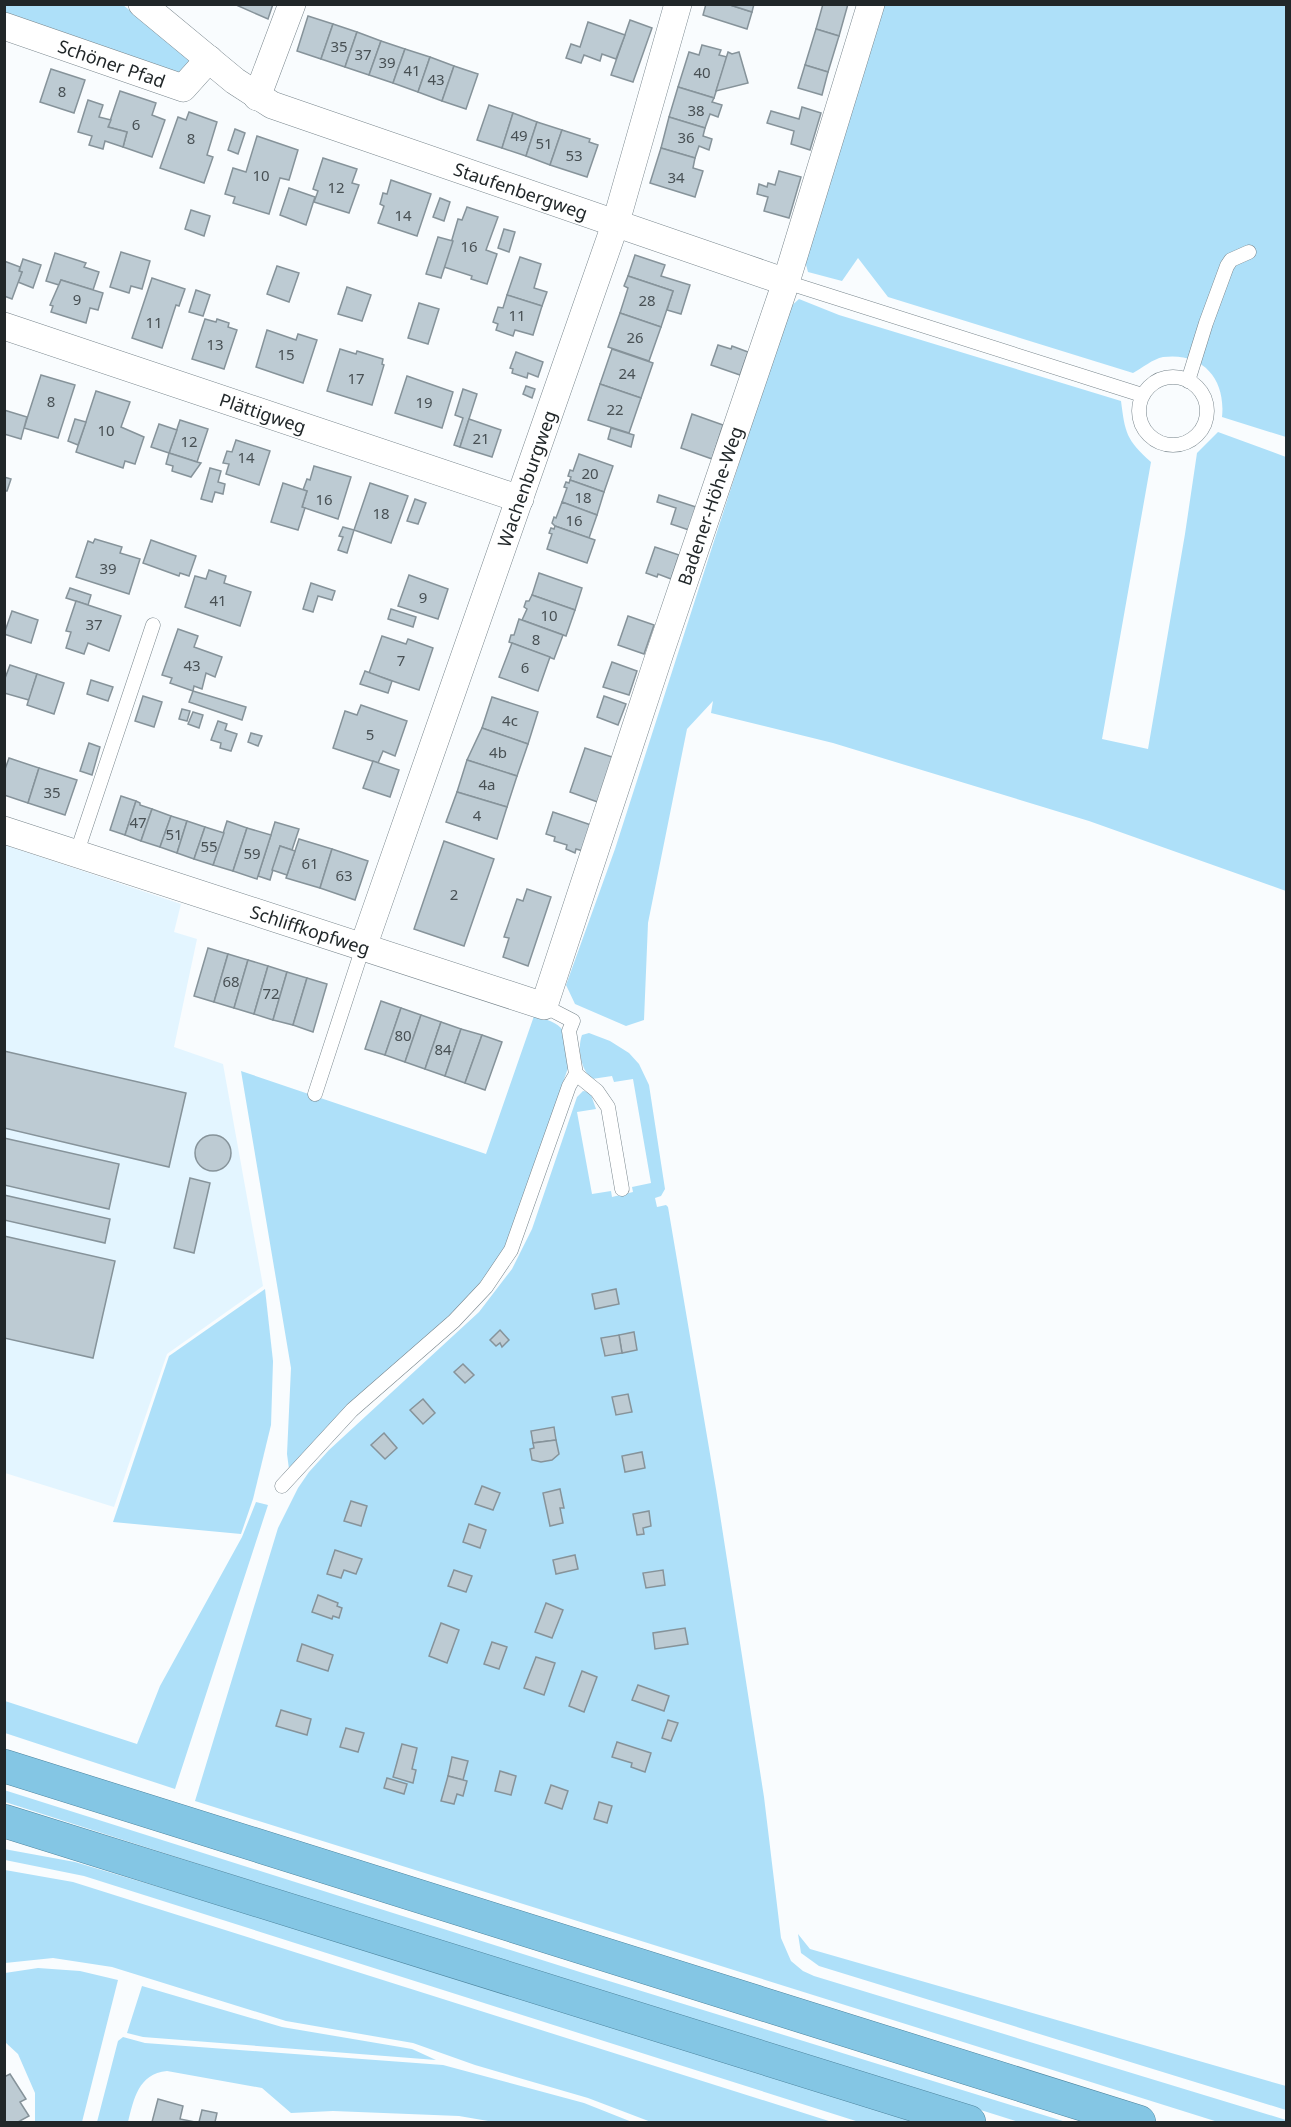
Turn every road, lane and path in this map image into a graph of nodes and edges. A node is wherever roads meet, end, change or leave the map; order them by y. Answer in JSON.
{"nodes":[{"id":1,"x":142,"y":4,"type":"edge"},
{"id":2,"x":292,"y":4,"type":"edge"},
{"id":3,"x":678,"y":4,"type":"edge"},
{"id":4,"x":871,"y":4,"type":"edge"},
{"id":5,"x":4,"y":26,"type":"edge"},
{"id":6,"x":209,"y":59,"type":"junction"},
{"id":7,"x":257,"y":97,"type":"junction"},
{"id":8,"x":616,"y":222,"type":"junction"},
{"id":9,"x":1249,"y":252,"type":"dead end"},
{"id":10,"x":786,"y":282,"type":"junction"},
{"id":11,"x":4,"y":326,"type":"edge"},
{"id":12,"x":1188,"y":381,"type":"junction"},
{"id":13,"x":1142,"y":395,"type":"junction"},
{"id":14,"x":520,"y":500,"type":"junction"},
{"id":15,"x":153,"y":625,"type":"dead end"},
{"id":16,"x":4,"y":830,"type":"edge"},
{"id":17,"x":76,"y":855,"type":"junction"},
{"id":18,"x":363,"y":948,"type":"junction"},
{"id":19,"x":544,"y":1006,"type":"junction"},
{"id":20,"x":576,"y":1074,"type":"junction"},
{"id":21,"x":315,"y":1094,"type":"dead end"},
{"id":22,"x":621,"y":1189,"type":"dead end"},
{"id":23,"x":282,"y":1486,"type":"dead end"},
{"id":24,"x":4,"y":1766,"type":"edge"},
{"id":25,"x":4,"y":1821,"type":"edge"},
{"id":26,"x":969,"y":2122,"type":"edge"},
{"id":27,"x":1139,"y":2122,"type":"edge"}],
"edges":[{"from":1,"to":6,"type":"street","name":"Staufenbergweg"},
{"from":2,"to":7,"type":"street"},
{"from":3,"to":8,"type":"street","name":"Wachenburgweg"},
{"from":4,"to":10,"type":"street","name":"Badener-Höhe-Weg"},
{"from":5,"to":6,"type":"street","name":"Schöner Pfad"},
{"from":6,"to":7,"type":"street","name":"Staufenbergweg"},
{"from":7,"to":8,"type":"street","name":"Staufenbergweg"},
{"from":8,"to":10,"type":"street","name":"Staufenbergweg"},
{"from":8,"to":14,"type":"street","name":"Wachenburgweg"},
{"from":9,"to":12,"type":"lane"},
{"from":10,"to":13,"type":"lane"},
{"from":10,"to":19,"type":"street","name":"Badener-Höhe-Weg"},
{"from":11,"to":14,"type":"street","name":"Plättigweg"},
{"from":12,"to":13,"type":"lane"},
{"from":12,"to":13,"type":"lane"},
{"from":14,"to":18,"type":"street","name":"Wachenburgweg"},
{"from":15,"to":17,"type":"lane"},
{"from":16,"to":17,"type":"street","name":"Schliffkopfweg"},
{"from":17,"to":18,"type":"street","name":"Schliffkopfweg"},
{"from":18,"to":19,"type":"street","name":"Schliffkopfweg"},
{"from":18,"to":21,"type":"lane"},
{"from":19,"to":20,"type":"lane"},
{"from":20,"to":22,"type":"lane"},
{"from":20,"to":23,"type":"lane"},
{"from":24,"to":27,"type":"highway"},
{"from":25,"to":26,"type":"highway"}]}
